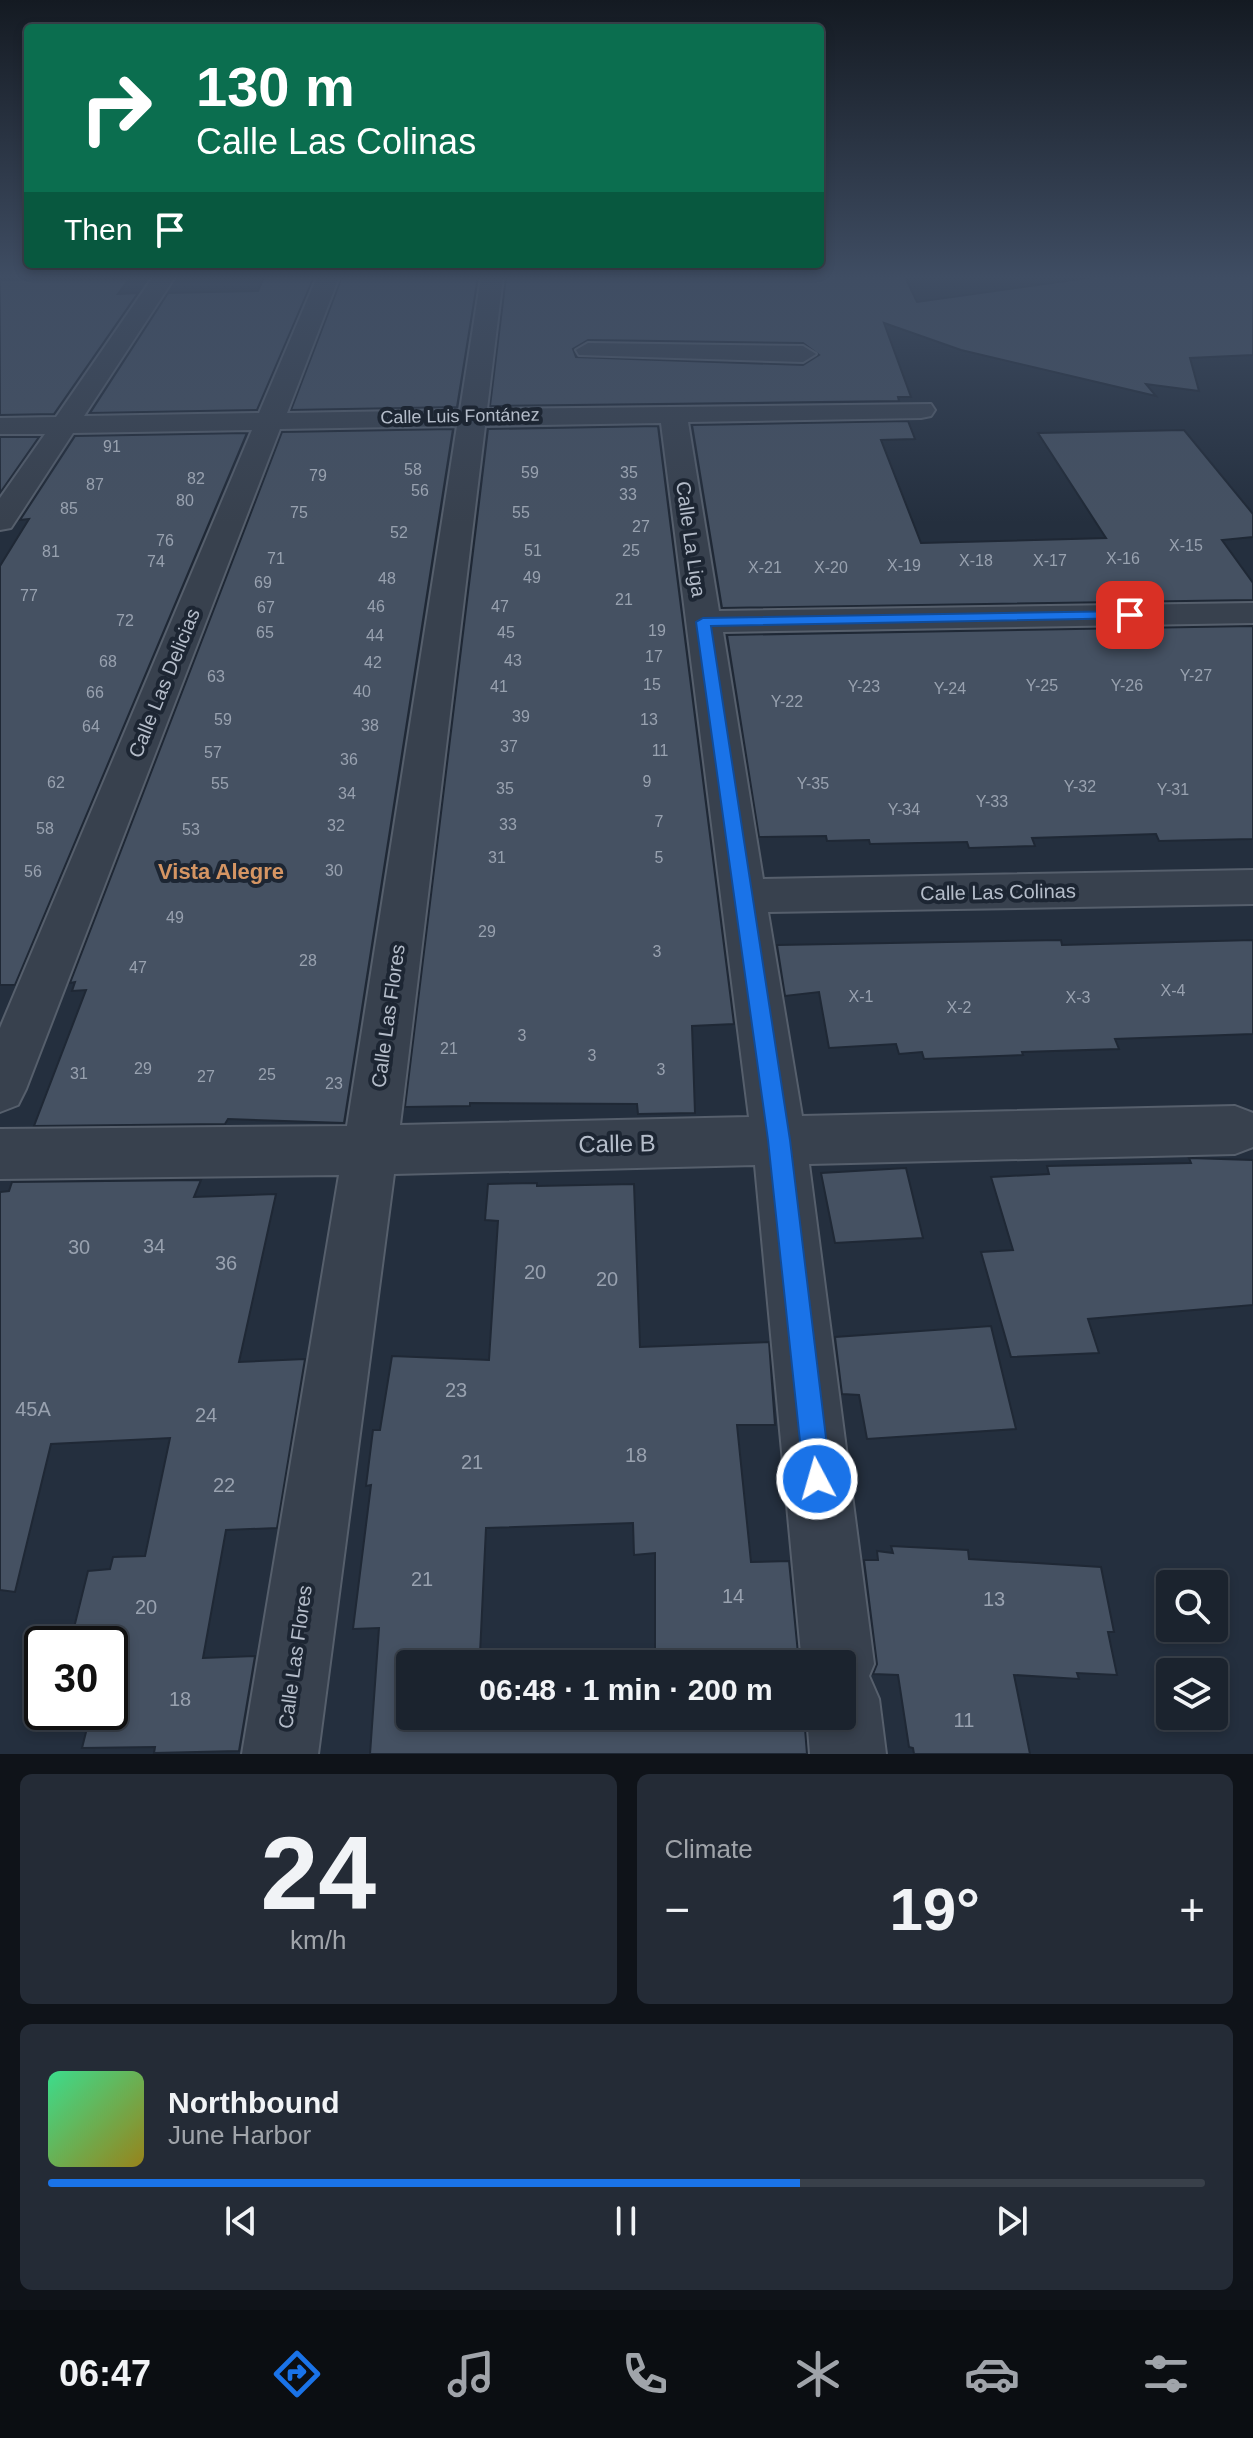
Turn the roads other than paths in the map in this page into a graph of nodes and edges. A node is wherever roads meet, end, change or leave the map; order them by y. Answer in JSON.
{"nodes":[{"id":1,"x":109,"y":359,"type":"edge"},
{"id":2,"x":295,"y":359,"type":"edge"},
{"id":3,"x":480,"y":359,"type":"edge"},
{"id":4,"x":659,"y":359,"type":"edge"},
{"id":5,"x":921,"y":410,"type":"dead end"},
{"id":6,"x":668,"y":413,"type":"junction"},
{"id":7,"x":471,"y":416,"type":"junction"},
{"id":8,"x":270,"y":420,"type":"junction"},
{"id":9,"x":65,"y":424,"type":"junction"},
{"id":10,"x":0,"y":426,"type":"edge"},
{"id":11,"x":0,"y":521,"type":"edge"},
{"id":12,"x":1253,"y":613,"type":"edge"},
{"id":13,"x":703,"y":622,"type":"junction"},
{"id":14,"x":1253,"y":887,"type":"edge"},
{"id":15,"x":744,"y":896,"type":"junction"},
{"id":16,"x":0,"y":1089,"type":"edge"},
{"id":17,"x":1235,"y":1130,"type":"dead end"},
{"id":18,"x":779,"y":1140,"type":"junction"},
{"id":19,"x":370,"y":1150,"type":"junction"},
{"id":20,"x":0,"y":1154,"type":"edge"},
{"id":21,"x":836,"y":1650,"type":"edge"},
{"id":22,"x":845,"y":1730,"type":"edge"},
{"id":23,"x":280,"y":1754,"type":"edge"},
{"id":24,"x":848,"y":1754,"type":"edge"}],
"edges":[{"from":1,"to":9,"type":"street"},
{"from":2,"to":8,"type":"street","name":"Calle Las Delicias"},
{"from":3,"to":7,"type":"street","name":"Calle Las Flores"},
{"from":4,"to":6,"type":"street","name":"Calle La Liga"},
{"from":5,"to":6,"type":"street","name":"Calle Luis Fontánez"},
{"from":6,"to":7,"type":"street","name":"Calle Luis Fontánez"},
{"from":6,"to":13,"type":"street","name":"Calle La Liga"},
{"from":7,"to":8,"type":"street","name":"Calle Luis Fontánez"},
{"from":7,"to":19,"type":"street","name":"Calle Las Flores"},
{"from":8,"to":9,"type":"street","name":"Calle Luis Fontánez"},
{"from":8,"to":16,"type":"street","name":"Calle Las Delicias"},
{"from":9,"to":10,"type":"street","name":"Calle Luis Fontánez"},
{"from":9,"to":11,"type":"street"},
{"from":12,"to":13,"type":"street"},
{"from":13,"to":15,"type":"street","name":"Calle La Liga"},
{"from":14,"to":15,"type":"street","name":"Calle Las Colinas"},
{"from":15,"to":18,"type":"street","name":"Calle La Liga"},
{"from":17,"to":18,"type":"street","name":"Calle B"},
{"from":18,"to":19,"type":"street","name":"Calle B"},
{"from":18,"to":21,"type":"street","name":"Calle La Liga"},
{"from":19,"to":20,"type":"street","name":"Calle B"},
{"from":19,"to":23,"type":"street","name":"Calle Las Flores"},
{"from":22,"to":24,"type":"street"}]}
